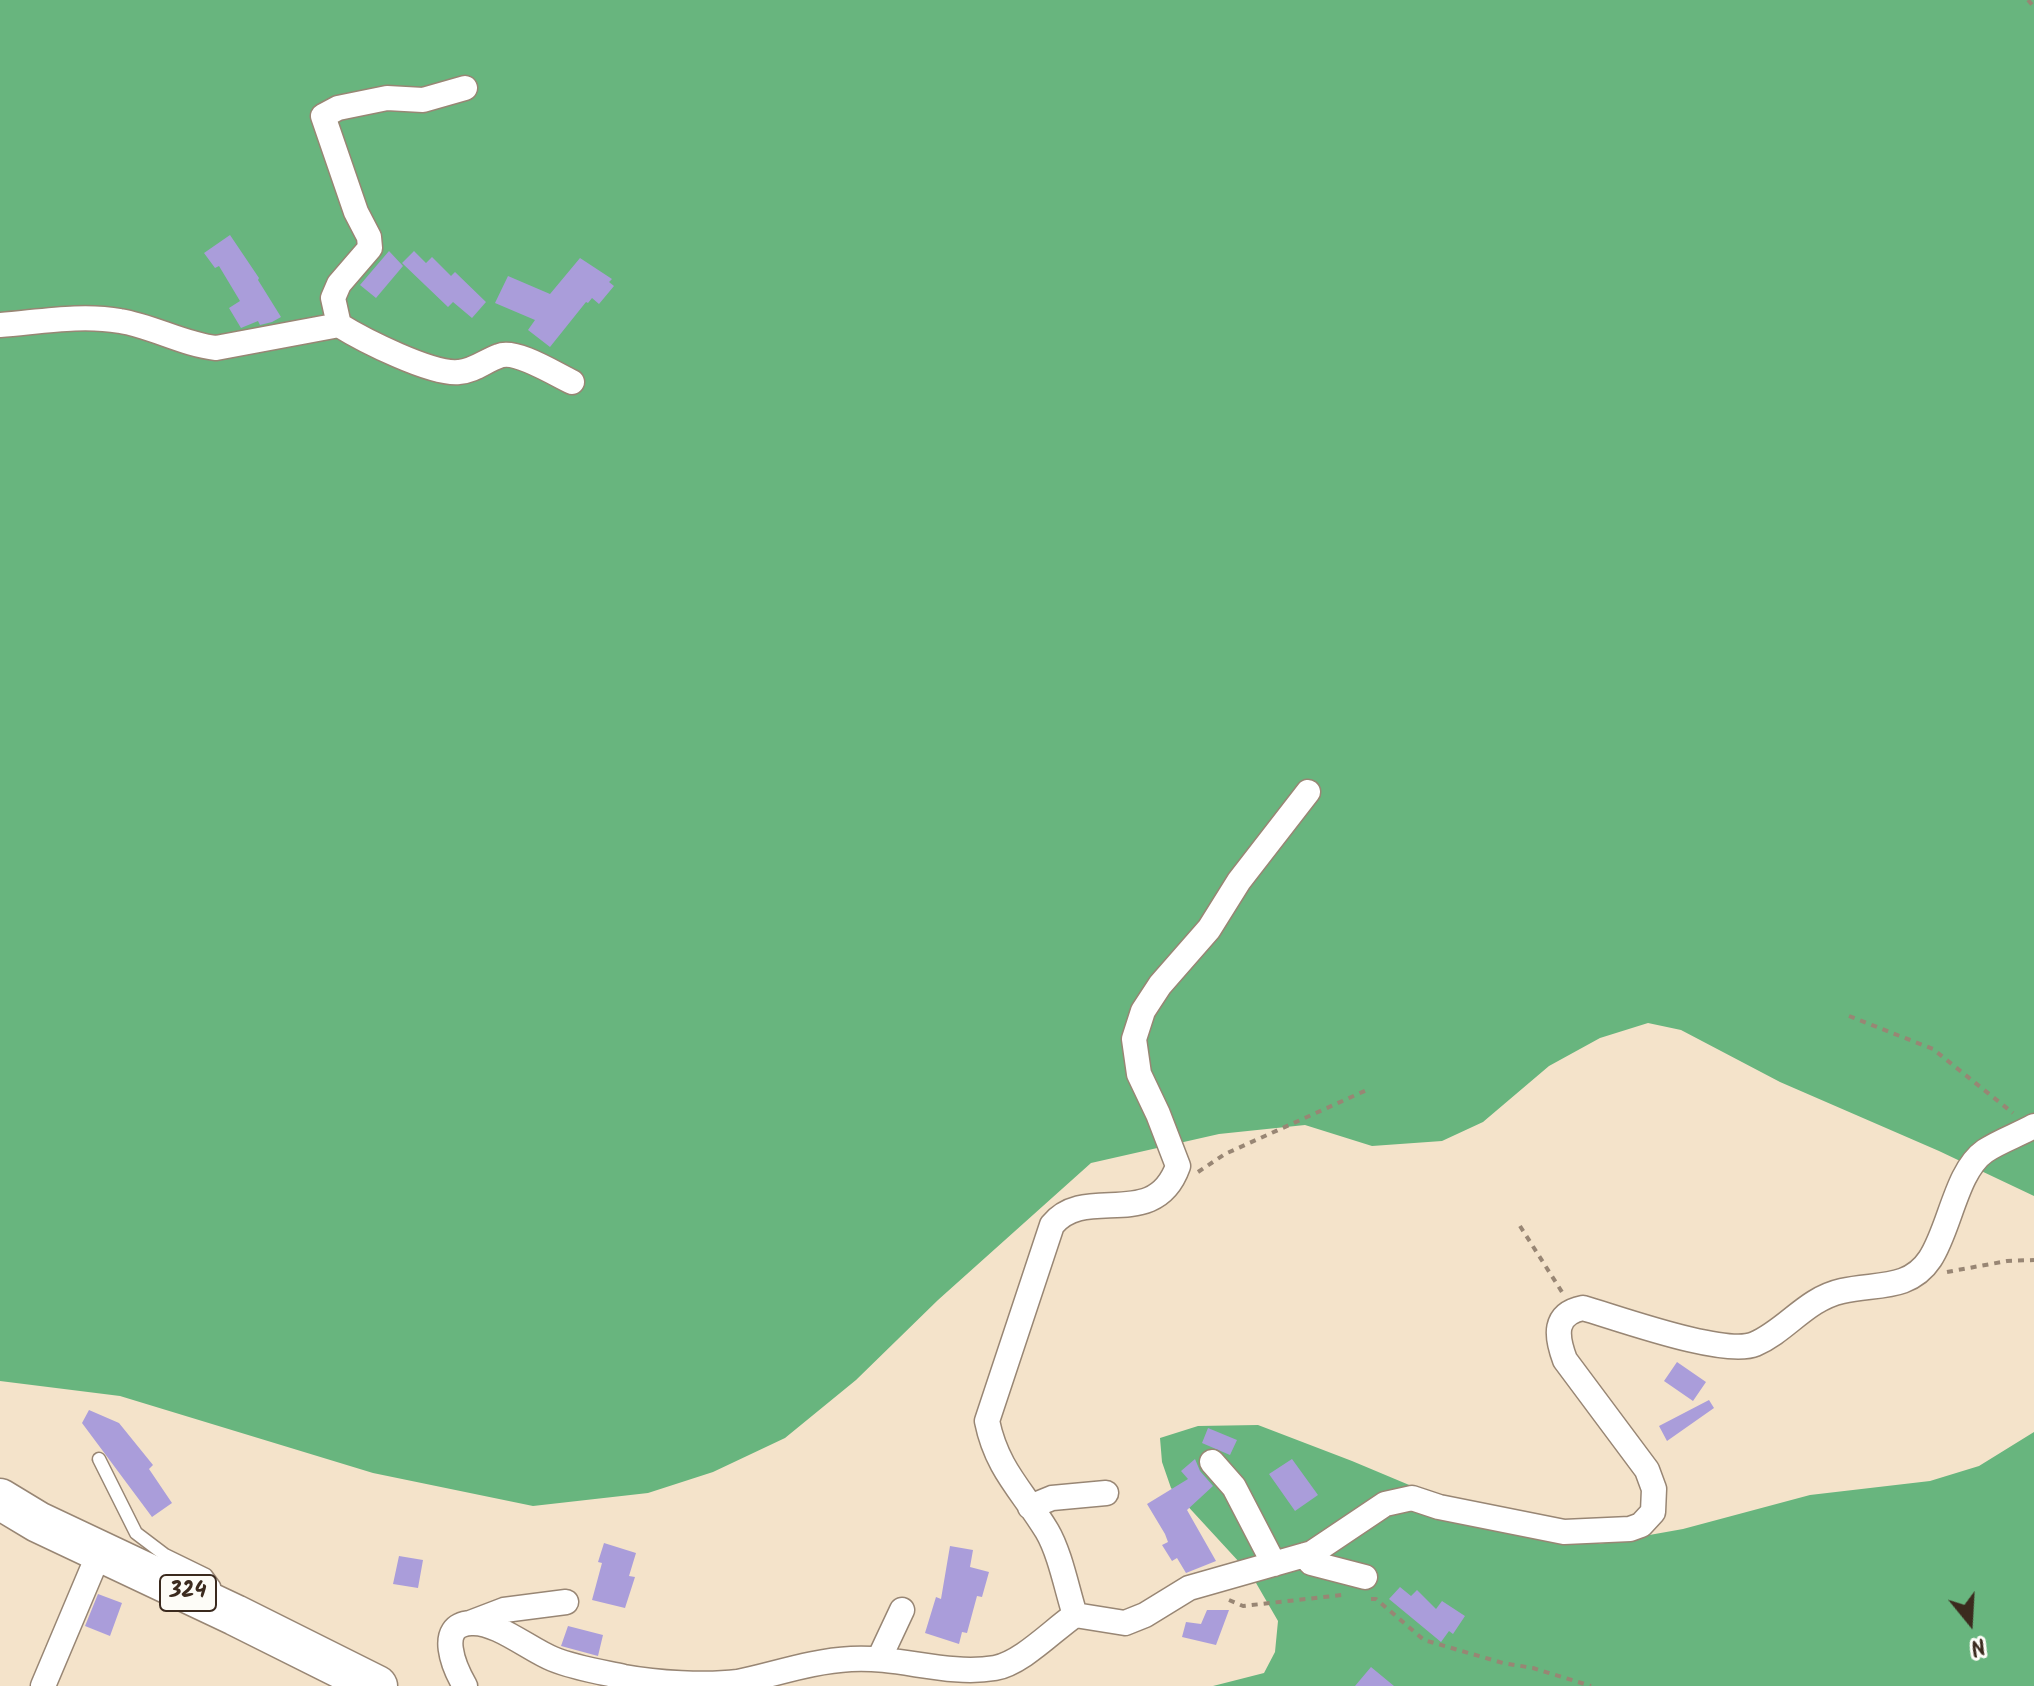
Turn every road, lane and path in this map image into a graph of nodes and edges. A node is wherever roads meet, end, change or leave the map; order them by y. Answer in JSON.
{"nodes":[{"id":1,"x":2028,"y":0,"type":"edge"},
{"id":2,"x":2034,"y":7,"type":"edge"},
{"id":3,"x":465,"y":88,"type":"dead end"},
{"id":4,"x":0,"y":325,"type":"edge"},
{"id":5,"x":339,"y":325,"type":"junction"},
{"id":6,"x":572,"y":382,"type":"dead end"},
{"id":7,"x":1308,"y":792,"type":"dead end"},
{"id":8,"x":1849,"y":1016,"type":"dead end"},
{"id":9,"x":1369,"y":1089,"type":"dead end"},
{"id":10,"x":2031,"y":1128,"type":"edge"},
{"id":11,"x":1160,"y":1196,"type":"junction"},
{"id":12,"x":1520,"y":1226,"type":"dead end"},
{"id":13,"x":2034,"y":1260,"type":"edge"},
{"id":14,"x":1913,"y":1278,"type":"junction"},
{"id":15,"x":1573,"y":1310,"type":"junction"},
{"id":16,"x":99,"y":1459,"type":"dead end"},
{"id":17,"x":1212,"y":1462,"type":"dead end"},
{"id":18,"x":1106,"y":1493,"type":"dead end"},
{"id":19,"x":0,"y":1499,"type":"edge"},
{"id":20,"x":1030,"y":1507,"type":"junction"},
{"id":21,"x":100,"y":1551,"type":"junction"},
{"id":22,"x":1305,"y":1555,"type":"junction"},
{"id":23,"x":1274,"y":1564,"type":"junction"},
{"id":24,"x":1202,"y":1584,"type":"junction"},
{"id":25,"x":1360,"y":1591,"type":"junction"},
{"id":26,"x":566,"y":1602,"type":"dead end"},
{"id":27,"x":215,"y":1605,"type":"junction"},
{"id":28,"x":902,"y":1610,"type":"dead end"},
{"id":29,"x":1075,"y":1615,"type":"junction"},
{"id":30,"x":470,"y":1623,"type":"junction"},
{"id":31,"x":879,"y":1659,"type":"junction"},
{"id":32,"x":43,"y":1686,"type":"edge"},
{"id":33,"x":377,"y":1686,"type":"edge"},
{"id":34,"x":465,"y":1686,"type":"edge"},
{"id":35,"x":1591,"y":1686,"type":"edge"}],
"edges":[{"from":1,"to":2,"type":"path"},
{"from":3,"to":5,"type":"street"},
{"from":4,"to":5,"type":"street"},
{"from":5,"to":6,"type":"street"},
{"from":7,"to":11,"type":"street"},
{"from":8,"to":10,"type":"path"},
{"from":9,"to":11,"type":"path"},
{"from":10,"to":14,"type":"street"},
{"from":11,"to":20,"type":"street"},
{"from":12,"to":15,"type":"path"},
{"from":13,"to":14,"type":"path"},
{"from":14,"to":15,"type":"street"},
{"from":15,"to":22,"type":"street"},
{"from":16,"to":27,"type":"lane"},
{"from":17,"to":23,"type":"street"},
{"from":18,"to":20,"type":"street"},
{"from":19,"to":21,"type":"highway","number":"324"},
{"from":20,"to":29,"type":"street"},
{"from":21,"to":27,"type":"highway","number":"324"},
{"from":21,"to":32,"type":"street"},
{"from":22,"to":23,"type":"street"},
{"from":22,"to":25,"type":"street"},
{"from":23,"to":24,"type":"street"},
{"from":24,"to":25,"type":"path"},
{"from":24,"to":29,"type":"street"},
{"from":25,"to":35,"type":"path"},
{"from":26,"to":30,"type":"street"},
{"from":27,"to":33,"type":"highway","number":"324"},
{"from":28,"to":31,"type":"street"},
{"from":29,"to":31,"type":"street"},
{"from":30,"to":31,"type":"street"},
{"from":30,"to":34,"type":"street"}]}
